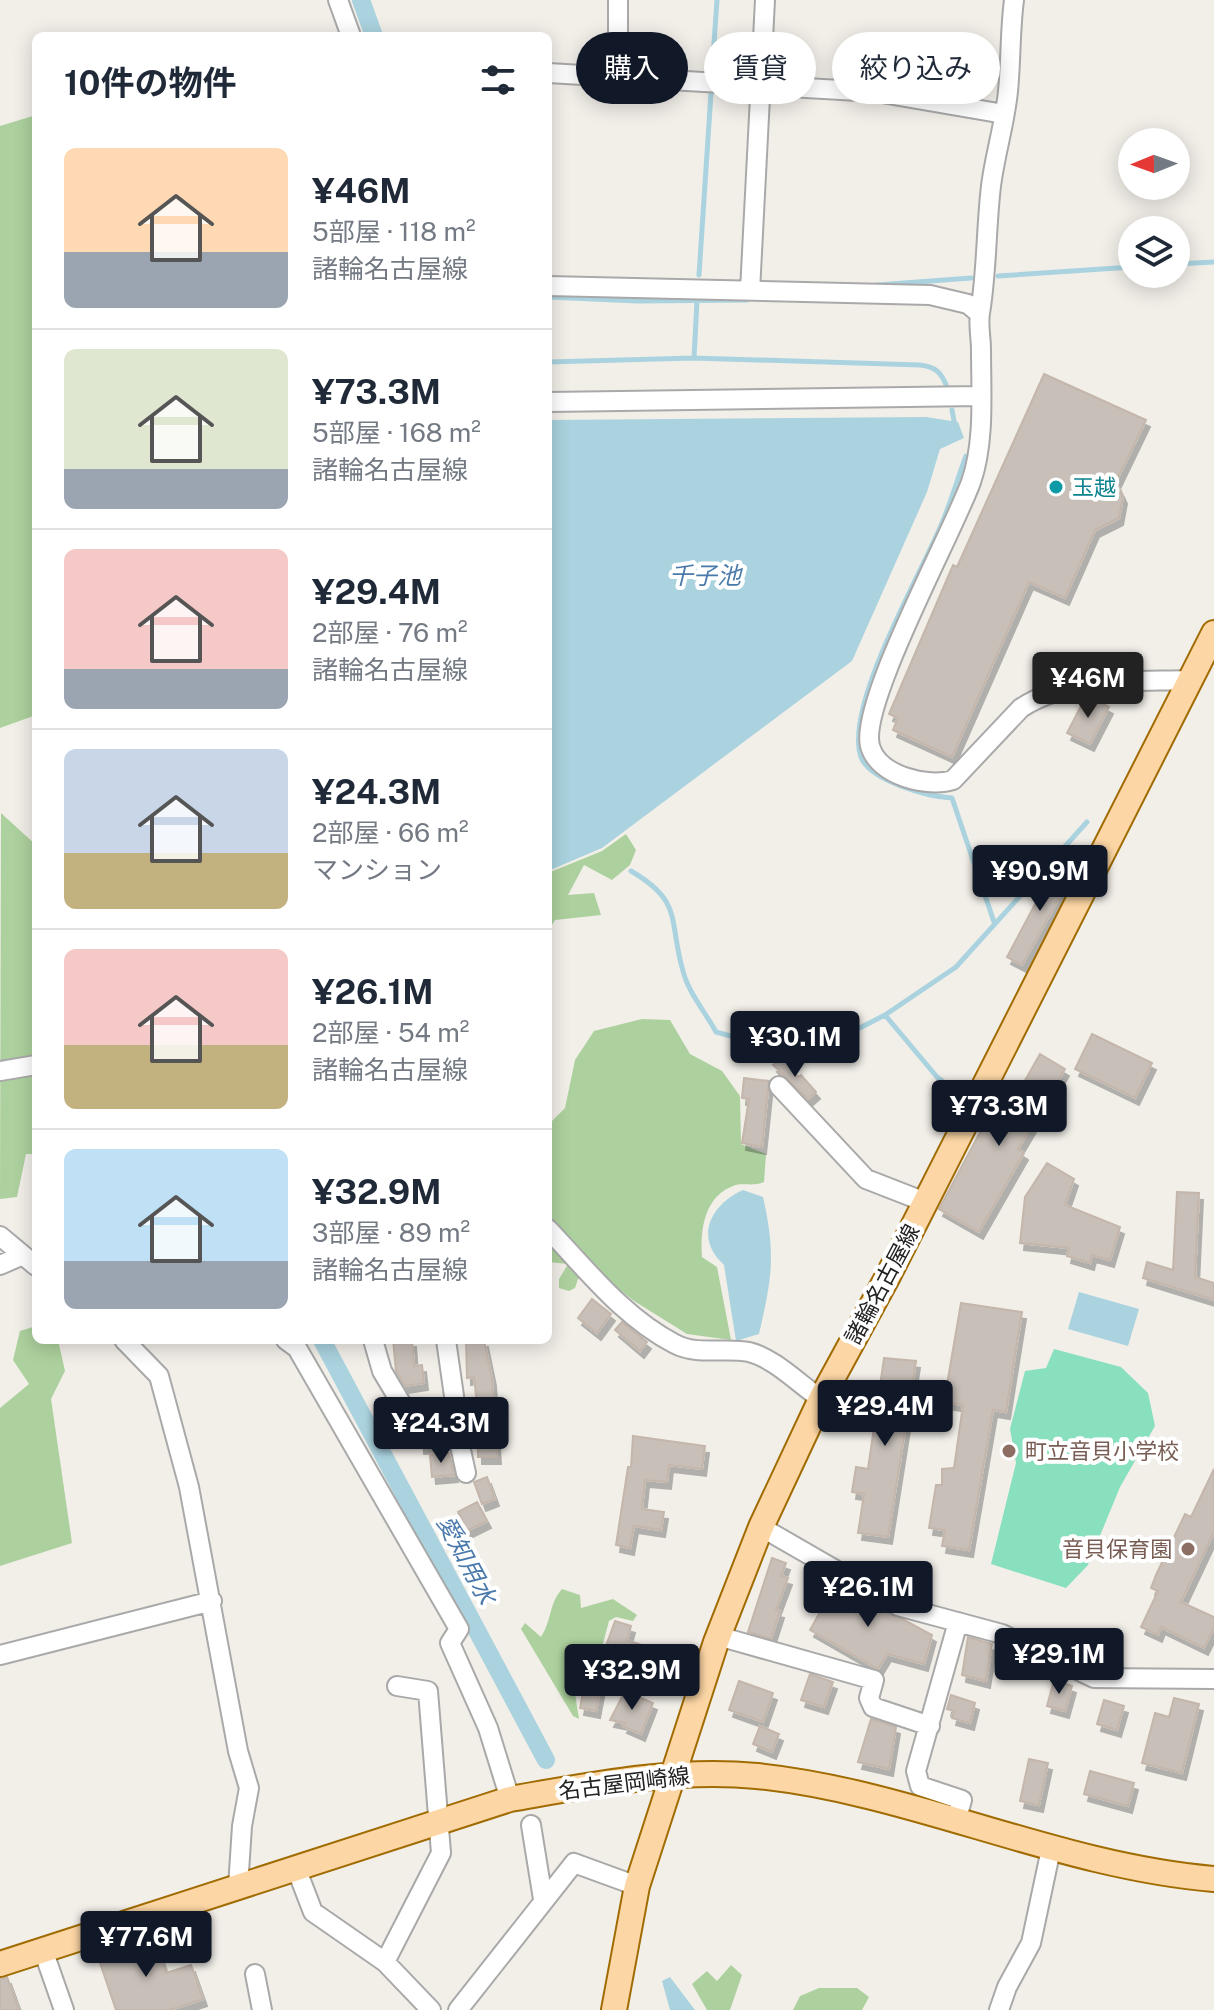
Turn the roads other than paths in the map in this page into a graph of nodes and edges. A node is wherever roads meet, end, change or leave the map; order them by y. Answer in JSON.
{"nodes":[{"id":1,"x":338,"y":0,"type":"edge"},
{"id":2,"x":618,"y":0,"type":"edge"},
{"id":3,"x":765,"y":0,"type":"edge"},
{"id":4,"x":1014,"y":0,"type":"edge"},
{"id":5,"x":350,"y":32,"type":"edge"},
{"id":6,"x":618,"y":32,"type":"edge"},
{"id":7,"x":764,"y":32,"type":"edge"},
{"id":8,"x":552,"y":73,"type":"edge"},
{"id":9,"x":576,"y":75,"type":"edge"},
{"id":10,"x":816,"y":89,"type":"edge"},
{"id":11,"x":761,"y":104,"type":"edge"},
{"id":12,"x":1004,"y":114,"type":"junction"},
{"id":13,"x":552,"y":286,"type":"edge"},
{"id":14,"x":750,"y":291,"type":"junction"},
{"id":15,"x":980,"y":314,"type":"junction"},
{"id":16,"x":979,"y":396,"type":"junction"},
{"id":17,"x":552,"y":402,"type":"edge"},
{"id":18,"x":1214,"y":633,"type":"edge"},
{"id":19,"x":1189,"y":680,"type":"junction"},
{"id":20,"x":32,"y":1066,"type":"edge"},
{"id":21,"x":0,"y":1071,"type":"edge"},
{"id":22,"x":779,"y":1086,"type":"dead end"},
{"id":23,"x":925,"y":1202,"type":"junction"},
{"id":24,"x":552,"y":1233,"type":"edge"},
{"id":25,"x":0,"y":1236,"type":"edge"},
{"id":26,"x":30,"y":1260,"type":"edge"},
{"id":27,"x":0,"y":1265,"type":"edge"},
{"id":28,"x":128,"y":1344,"type":"edge"},
{"id":29,"x":292,"y":1344,"type":"edge"},
{"id":30,"x":374,"y":1344,"type":"edge"},
{"id":31,"x":447,"y":1344,"type":"edge"},
{"id":32,"x":821,"y":1399,"type":"junction"},
{"id":33,"x":452,"y":1409,"type":"junction"},
{"id":34,"x":466,"y":1473,"type":"dead end"},
{"id":35,"x":761,"y":1527,"type":"junction"},
{"id":36,"x":212,"y":1601,"type":"junction"},
{"id":37,"x":958,"y":1622,"type":"junction"},
{"id":38,"x":718,"y":1636,"type":"junction"},
{"id":39,"x":0,"y":1655,"type":"edge"},
{"id":40,"x":1214,"y":1679,"type":"edge"},
{"id":41,"x":397,"y":1686,"type":"dead end"},
{"id":42,"x":930,"y":1726,"type":"junction"},
{"id":43,"x":673,"y":1777,"type":"junction"},
{"id":44,"x":510,"y":1799,"type":"junction"},
{"id":45,"x":441,"y":1821,"type":"junction"},
{"id":46,"x":956,"y":1821,"type":"junction"},
{"id":47,"x":531,"y":1825,"type":"dead end"},
{"id":48,"x":1051,"y":1849,"type":"junction"},
{"id":49,"x":296,"y":1868,"type":"junction"},
{"id":50,"x":1214,"y":1879,"type":"edge"},
{"id":51,"x":637,"y":1886,"type":"junction"},
{"id":52,"x":238,"y":1887,"type":"junction"},
{"id":53,"x":543,"y":1899,"type":"junction"},
{"id":54,"x":43,"y":1950,"type":"junction"},
{"id":55,"x":385,"y":1962,"type":"junction"},
{"id":56,"x":0,"y":1964,"type":"edge"},
{"id":57,"x":255,"y":1974,"type":"dead end"},
{"id":58,"x":64,"y":2010,"type":"edge"},
{"id":59,"x":262,"y":2010,"type":"edge"},
{"id":60,"x":431,"y":2010,"type":"edge"},
{"id":61,"x":458,"y":2010,"type":"edge"},
{"id":62,"x":614,"y":2010,"type":"edge"},
{"id":63,"x":999,"y":2010,"type":"edge"}],
"edges":[{"from":1,"to":5,"type":"street"},
{"from":2,"to":6,"type":"street"},
{"from":3,"to":7,"type":"street"},
{"from":4,"to":12,"type":"street"},
{"from":8,"to":9,"type":"street"},
{"from":10,"to":12,"type":"street"},
{"from":11,"to":14,"type":"street"},
{"from":12,"to":15,"type":"street"},
{"from":13,"to":14,"type":"street"},
{"from":14,"to":15,"type":"street"},
{"from":15,"to":16,"type":"street"},
{"from":16,"to":17,"type":"street"},
{"from":16,"to":19,"type":"street"},
{"from":18,"to":19,"type":"main road","name":"諸輪名古屋線"},
{"from":19,"to":23,"type":"main road","name":"諸輪名古屋線"},
{"from":20,"to":21,"type":"street"},
{"from":22,"to":23,"type":"street"},
{"from":23,"to":32,"type":"main road","name":"諸輪名古屋線"},
{"from":24,"to":32,"type":"street"},
{"from":25,"to":26,"type":"street"},
{"from":26,"to":27,"type":"street"},
{"from":28,"to":36,"type":"street"},
{"from":29,"to":44,"type":"street"},
{"from":30,"to":33,"type":"street"},
{"from":31,"to":33,"type":"street"},
{"from":32,"to":35,"type":"main road","name":"諸輪名古屋線"},
{"from":33,"to":34,"type":"street"},
{"from":35,"to":37,"type":"street"},
{"from":35,"to":38,"type":"main road","name":"諸輪名古屋線"},
{"from":36,"to":39,"type":"street"},
{"from":36,"to":52,"type":"street"},
{"from":37,"to":40,"type":"street"},
{"from":37,"to":42,"type":"street"},
{"from":38,"to":42,"type":"street"},
{"from":38,"to":43,"type":"main road","name":"諸輪名古屋線"},
{"from":41,"to":45,"type":"street"},
{"from":42,"to":46,"type":"street"},
{"from":43,"to":44,"type":"main road","name":"名古屋岡崎線"},
{"from":43,"to":46,"type":"main road","name":"名古屋岡崎線"},
{"from":43,"to":51,"type":"main road","name":"諸輪名古屋線"},
{"from":44,"to":45,"type":"main road","name":"名古屋岡崎線"},
{"from":45,"to":49,"type":"main road","name":"名古屋岡崎線"},
{"from":45,"to":55,"type":"street"},
{"from":46,"to":48,"type":"main road","name":"名古屋岡崎線"},
{"from":47,"to":53,"type":"street"},
{"from":48,"to":50,"type":"main road","name":"名古屋岡崎線"},
{"from":48,"to":63,"type":"street"},
{"from":49,"to":52,"type":"main road","name":"名古屋岡崎線"},
{"from":49,"to":55,"type":"street"},
{"from":51,"to":53,"type":"street"},
{"from":51,"to":62,"type":"main road","name":"諸輪名古屋線"},
{"from":52,"to":54,"type":"main road","name":"名古屋岡崎線"},
{"from":53,"to":61,"type":"street"},
{"from":54,"to":56,"type":"main road","name":"名古屋岡崎線"},
{"from":54,"to":58,"type":"street"},
{"from":55,"to":60,"type":"street"},
{"from":57,"to":59,"type":"street"}]}
